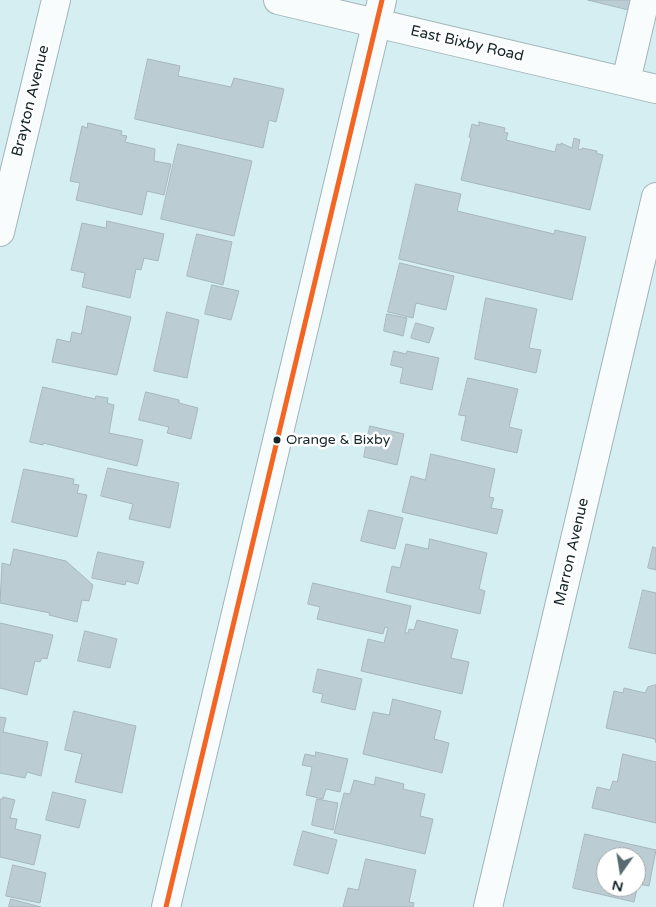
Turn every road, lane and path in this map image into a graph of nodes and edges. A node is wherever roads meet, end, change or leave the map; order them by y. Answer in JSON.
{"nodes":[{"id":1,"x":56,"y":0,"type":"edge"},
{"id":2,"x":278,"y":0,"type":"edge"},
{"id":3,"x":645,"y":0,"type":"edge"},
{"id":4,"x":380,"y":12,"type":"edge"},
{"id":5,"x":626,"y":81,"type":"junction"},
{"id":6,"x":656,"y":88,"type":"edge"},
{"id":7,"x":656,"y":197,"type":"edge"},
{"id":8,"x":0,"y":232,"type":"edge"},
{"id":9,"x":166,"y":907,"type":"edge"},
{"id":10,"x":488,"y":907,"type":"edge"}],
"edges":[{"from":1,"to":8,"type":"street","name":"Brayton Avenue"},
{"from":2,"to":4,"type":"street","name":"East Bixby Road"},
{"from":3,"to":5,"type":"street"},
{"from":4,"to":5,"type":"street","name":"East Bixby Road"},
{"from":4,"to":9,"type":"street"},
{"from":5,"to":6,"type":"street","name":"East Bixby Road"},
{"from":7,"to":10,"type":"street","name":"Marron Avenue"}]}
